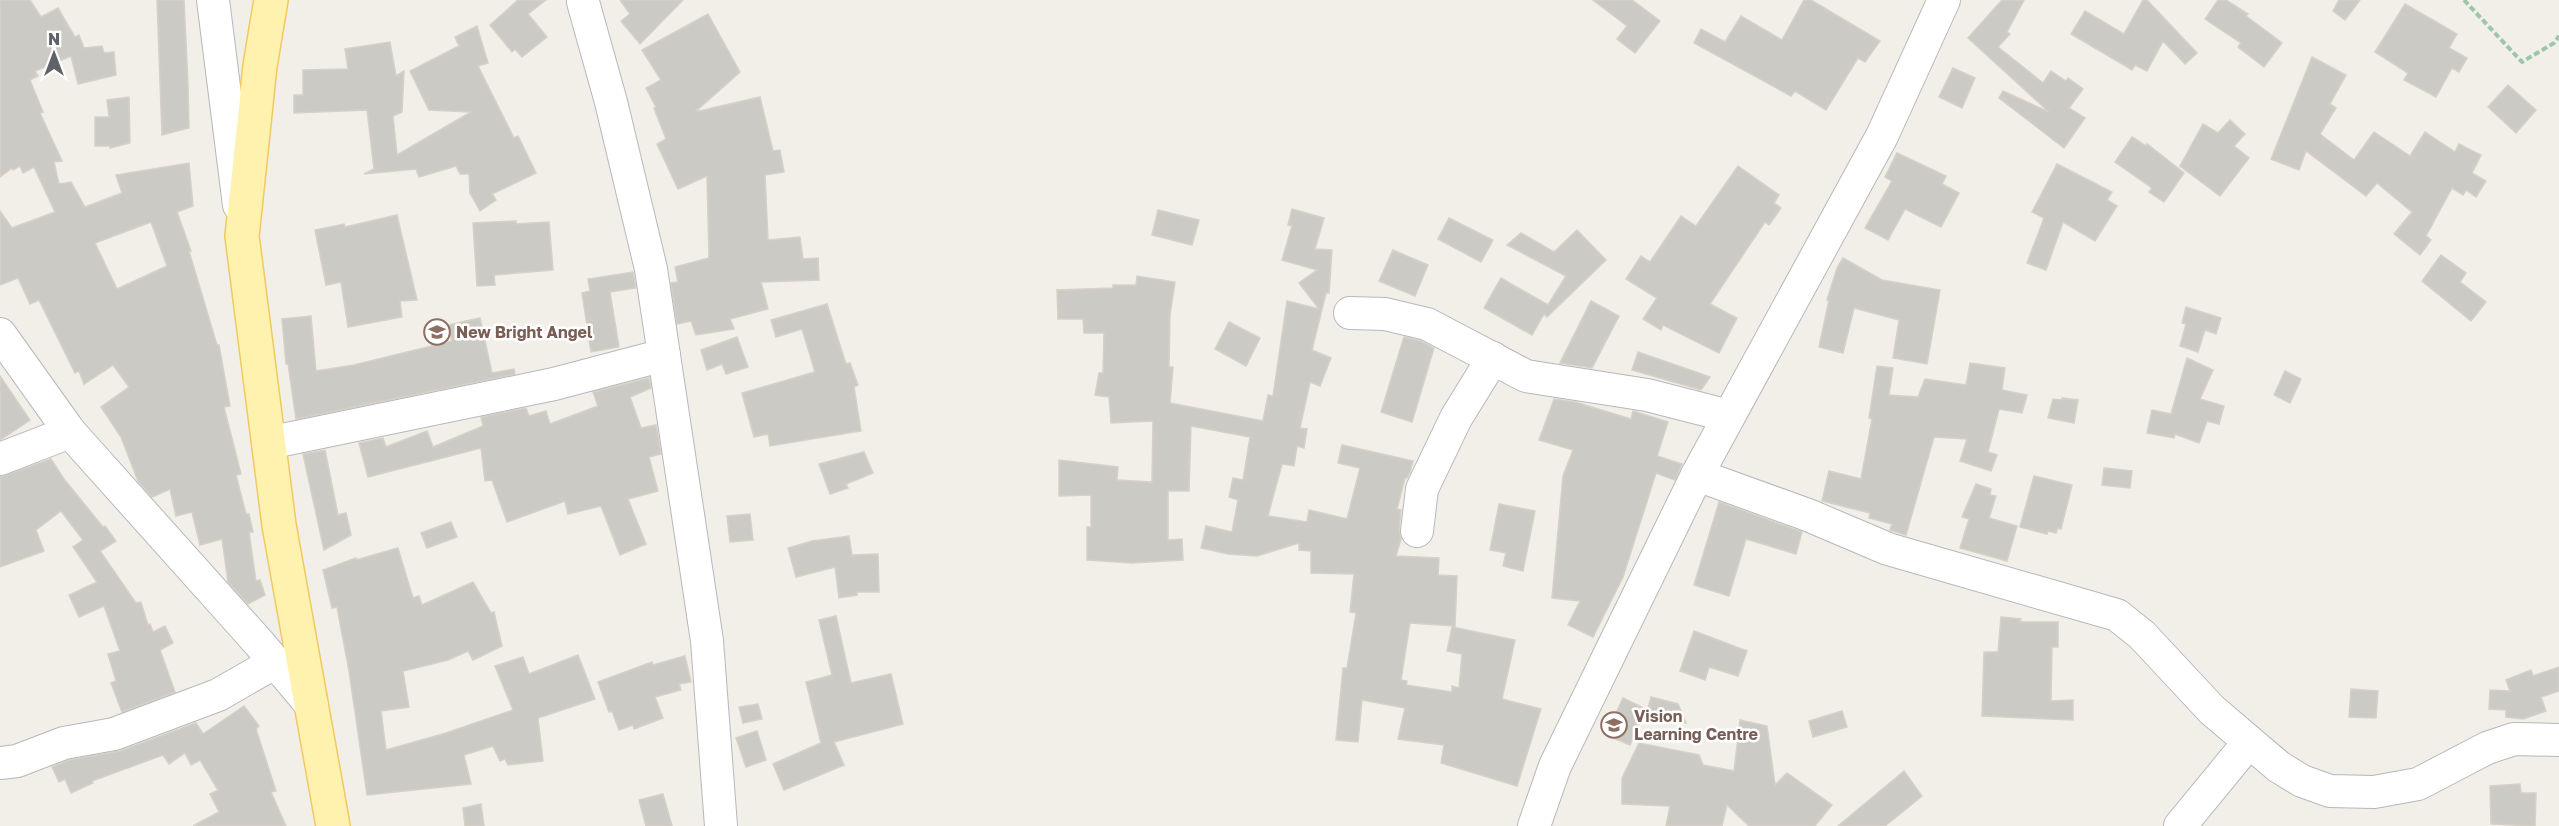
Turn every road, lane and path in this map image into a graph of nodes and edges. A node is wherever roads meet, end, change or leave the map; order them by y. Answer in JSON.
{"nodes":[{"id":1,"x":213,"y":0,"type":"edge"},
{"id":2,"x":271,"y":0,"type":"edge"},
{"id":3,"x":1944,"y":0,"type":"edge"},
{"id":4,"x":2464,"y":0,"type":"edge"},
{"id":5,"x":583,"y":2,"type":"dead end"},
{"id":6,"x":2559,"y":36,"type":"edge"},
{"id":7,"x":242,"y":236,"type":"junction"},
{"id":8,"x":1350,"y":313,"type":"dead end"},
{"id":9,"x":0,"y":334,"type":"edge"},
{"id":10,"x":664,"y":355,"type":"junction"},
{"id":11,"x":1493,"y":358,"type":"junction"},
{"id":12,"x":1729,"y":416,"type":"junction"},
{"id":13,"x":70,"y":432,"type":"junction"},
{"id":14,"x":268,"y":443,"type":"junction"},
{"id":15,"x":0,"y":459,"type":"edge"},
{"id":16,"x":1696,"y":474,"type":"junction"},
{"id":17,"x":1417,"y":531,"type":"dead end"},
{"id":18,"x":274,"y":663,"type":"junction"},
{"id":19,"x":312,"y":706,"type":"junction"},
{"id":20,"x":2559,"y":740,"type":"edge"},
{"id":21,"x":2249,"y":741,"type":"junction"},
{"id":22,"x":0,"y":763,"type":"edge"},
{"id":23,"x":333,"y":826,"type":"edge"},
{"id":24,"x":721,"y":826,"type":"edge"},
{"id":25,"x":1534,"y":826,"type":"edge"},
{"id":26,"x":2180,"y":826,"type":"edge"}],
"edges":[{"from":1,"to":7,"type":"street"},
{"from":2,"to":7,"type":"main road"},
{"from":3,"to":12,"type":"street"},
{"from":4,"to":6,"type":"path"},
{"from":5,"to":10,"type":"street"},
{"from":7,"to":14,"type":"main road"},
{"from":8,"to":11,"type":"street"},
{"from":9,"to":13,"type":"street"},
{"from":10,"to":14,"type":"street"},
{"from":10,"to":24,"type":"street"},
{"from":11,"to":12,"type":"street"},
{"from":11,"to":17,"type":"street"},
{"from":12,"to":16,"type":"street"},
{"from":13,"to":15,"type":"street"},
{"from":13,"to":18,"type":"street"},
{"from":14,"to":19,"type":"main road"},
{"from":16,"to":21,"type":"street"},
{"from":16,"to":25,"type":"street"},
{"from":18,"to":19,"type":"street"},
{"from":18,"to":22,"type":"street"},
{"from":19,"to":23,"type":"main road"},
{"from":20,"to":21,"type":"street"},
{"from":21,"to":26,"type":"street"}]}
